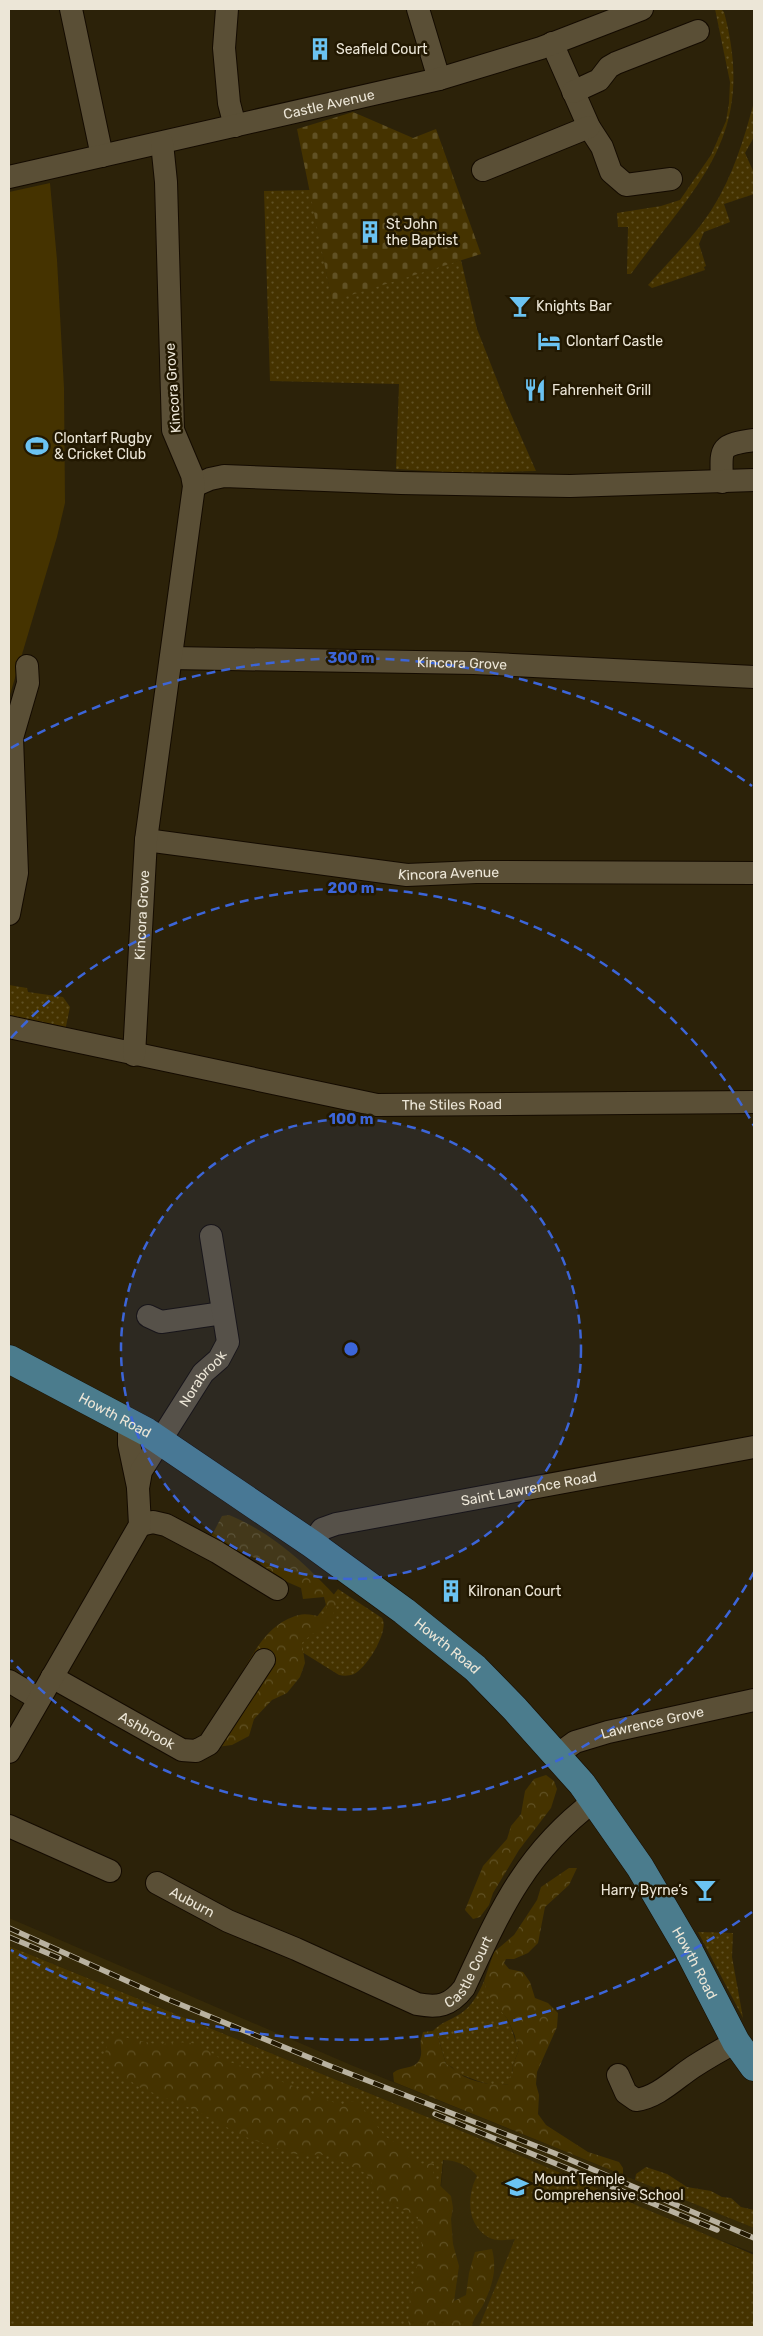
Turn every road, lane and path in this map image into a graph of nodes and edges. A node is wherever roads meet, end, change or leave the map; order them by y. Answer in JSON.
{"nodes":[{"id":1,"x":71,"y":9,"type":"edge"},
{"id":2,"x":227,"y":9,"type":"edge"},
{"id":3,"x":418,"y":9,"type":"edge"},
{"id":4,"x":642,"y":9,"type":"edge"},
{"id":5,"x":698,"y":31,"type":"dead end"},
{"id":6,"x":552,"y":43,"type":"junction"},
{"id":7,"x":439,"y":79,"type":"junction"},
{"id":8,"x":573,"y":92,"type":"junction"},
{"id":9,"x":235,"y":126,"type":"junction"},
{"id":10,"x":589,"y":127,"type":"junction"},
{"id":11,"x":162,"y":143,"type":"junction"},
{"id":12,"x":102,"y":156,"type":"junction"},
{"id":13,"x":484,"y":170,"type":"dead end"},
{"id":14,"x":9,"y":177,"type":"edge"},
{"id":15,"x":671,"y":179,"type":"dead end"},
{"id":16,"x":754,"y":440,"type":"edge"},
{"id":17,"x":754,"y":480,"type":"edge"},
{"id":18,"x":722,"y":482,"type":"junction"},
{"id":19,"x":194,"y":486,"type":"junction"},
{"id":20,"x":170,"y":658,"type":"junction"},
{"id":21,"x":27,"y":666,"type":"dead end"},
{"id":22,"x":754,"y":677,"type":"edge"},
{"id":23,"x":146,"y":840,"type":"junction"},
{"id":24,"x":754,"y":872,"type":"edge"},
{"id":25,"x":9,"y":914,"type":"edge"},
{"id":26,"x":9,"y":1027,"type":"edge"},
{"id":27,"x":134,"y":1055,"type":"junction"},
{"id":28,"x":754,"y":1102,"type":"edge"},
{"id":29,"x":211,"y":1236,"type":"dead end"},
{"id":30,"x":223,"y":1313,"type":"junction"},
{"id":31,"x":148,"y":1316,"type":"dead end"},
{"id":32,"x":9,"y":1359,"type":"edge"},
{"id":33,"x":129,"y":1423,"type":"junction"},
{"id":34,"x":160,"y":1442,"type":"junction"},
{"id":35,"x":754,"y":1447,"type":"edge"},
{"id":36,"x":138,"y":1488,"type":"junction"},
{"id":37,"x":140,"y":1525,"type":"junction"},
{"id":38,"x":312,"y":1544,"type":"junction"},
{"id":39,"x":277,"y":1589,"type":"dead end"},
{"id":40,"x":264,"y":1660,"type":"dead end"},
{"id":41,"x":52,"y":1677,"type":"junction"},
{"id":42,"x":9,"y":1681,"type":"edge"},
{"id":43,"x":38,"y":1699,"type":"junction"},
{"id":44,"x":754,"y":1700,"type":"edge"},
{"id":45,"x":9,"y":1752,"type":"edge"},
{"id":46,"x":557,"y":1755,"type":"junction"},
{"id":47,"x":594,"y":1801,"type":"junction"},
{"id":48,"x":9,"y":1826,"type":"edge"},
{"id":49,"x":110,"y":1871,"type":"dead end"},
{"id":50,"x":157,"y":1883,"type":"dead end"},
{"id":51,"x":228,"y":1921,"type":"joint"},
{"id":52,"x":736,"y":2042,"type":"junction"},
{"id":53,"x":754,"y":2067,"type":"edge"},
{"id":54,"x":618,"y":2075,"type":"dead end"}],
"edges":[{"from":1,"to":12,"type":"street"},
{"from":2,"to":9,"type":"street"},
{"from":3,"to":7,"type":"street"},
{"from":4,"to":6,"type":"street","name":"Castle Avenue"},
{"from":5,"to":8,"type":"street"},
{"from":6,"to":7,"type":"street","name":"Castle Avenue"},
{"from":6,"to":8,"type":"street"},
{"from":7,"to":9,"type":"street","name":"Castle Avenue"},
{"from":8,"to":10,"type":"street"},
{"from":9,"to":11,"type":"street","name":"Castle Avenue"},
{"from":10,"to":13,"type":"street"},
{"from":10,"to":15,"type":"street"},
{"from":11,"to":12,"type":"street","name":"Castle Avenue"},
{"from":11,"to":19,"type":"street","name":"Kincora Grove"},
{"from":12,"to":14,"type":"street","name":"Castle Avenue"},
{"from":16,"to":18,"type":"street"},
{"from":17,"to":18,"type":"street"},
{"from":18,"to":19,"type":"street"},
{"from":19,"to":20,"type":"street","name":"Kincora Grove"},
{"from":20,"to":22,"type":"street","name":"Kincora Grove"},
{"from":20,"to":23,"type":"street","name":"Kincora Grove"},
{"from":21,"to":25,"type":"street"},
{"from":23,"to":24,"type":"street","name":"Kincora Avenue"},
{"from":23,"to":27,"type":"street","name":"Kincora Grove"},
{"from":26,"to":27,"type":"street","name":"The Stiles Road"},
{"from":27,"to":28,"type":"street","name":"The Stiles Road"},
{"from":29,"to":30,"type":"street","name":"Norabrook"},
{"from":30,"to":31,"type":"street"},
{"from":30,"to":34,"type":"street","name":"Norabrook"},
{"from":32,"to":33,"type":"main road","name":"Howth Road"},
{"from":33,"to":34,"type":"main road","name":"Howth Road"},
{"from":33,"to":36,"type":"street"},
{"from":34,"to":36,"type":"street"},
{"from":34,"to":38,"type":"main road","name":"Howth Road"},
{"from":35,"to":38,"type":"street","name":"Saint Lawrence Road"},
{"from":36,"to":37,"type":"street"},
{"from":37,"to":39,"type":"street"},
{"from":37,"to":41,"type":"street"},
{"from":38,"to":46,"type":"main road","name":"Howth Road"},
{"from":40,"to":41,"type":"street","name":"Ashbrook"},
{"from":41,"to":43,"type":"street"},
{"from":42,"to":43,"type":"street"},
{"from":43,"to":45,"type":"street"},
{"from":44,"to":46,"type":"street","name":"Lawrence Grove"},
{"from":46,"to":47,"type":"main road","name":"Howth Road"},
{"from":47,"to":51,"type":"street","name":"Castle Court"},
{"from":47,"to":52,"type":"main road","name":"Howth Road"},
{"from":48,"to":49,"type":"street"},
{"from":50,"to":51,"type":"street","name":"Auburn"},
{"from":52,"to":53,"type":"main road","name":"Howth Road"},
{"from":52,"to":54,"type":"street"}]}
